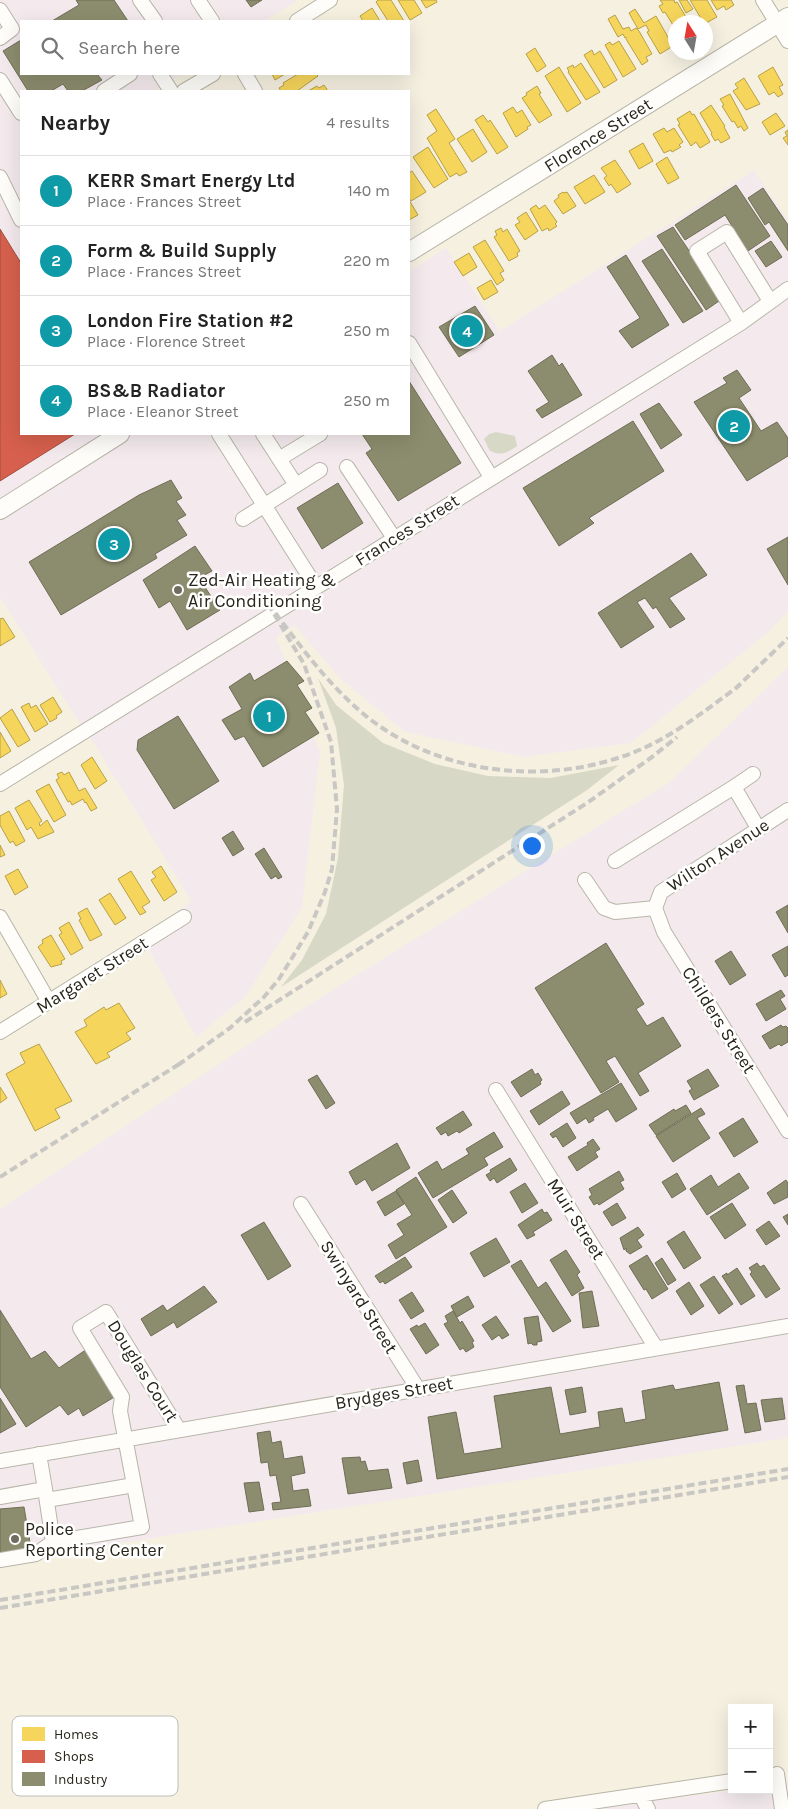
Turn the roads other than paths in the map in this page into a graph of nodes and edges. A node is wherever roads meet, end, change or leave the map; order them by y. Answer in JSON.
{"nodes":[{"id":1,"x":140,"y":0,"type":"edge"},
{"id":2,"x":198,"y":0,"type":"edge"},
{"id":3,"x":330,"y":0,"type":"edge"},
{"id":4,"x":762,"y":0,"type":"edge"},
{"id":5,"x":0,"y":10,"type":"edge"},
{"id":6,"x":154,"y":20,"type":"edge"},
{"id":7,"x":211,"y":20,"type":"edge"},
{"id":8,"x":299,"y":20,"type":"edge"},
{"id":9,"x":783,"y":20,"type":"edge"},
{"id":10,"x":0,"y":38,"type":"edge"},
{"id":11,"x":788,"y":41,"type":"edge"},
{"id":12,"x":128,"y":75,"type":"edge"},
{"id":13,"x":161,"y":75,"type":"edge"},
{"id":14,"x":210,"y":75,"type":"edge"},
{"id":15,"x":246,"y":75,"type":"edge"},
{"id":16,"x":0,"y":80,"type":"edge"},
{"id":17,"x":106,"y":90,"type":"edge"},
{"id":18,"x":170,"y":90,"type":"edge"},
{"id":19,"x":186,"y":90,"type":"edge"},
{"id":20,"x":254,"y":90,"type":"edge"},
{"id":21,"x":20,"y":111,"type":"edge"},
{"id":22,"x":0,"y":177,"type":"edge"},
{"id":23,"x":20,"y":218,"type":"edge"},
{"id":24,"x":410,"y":251,"type":"edge"},
{"id":25,"x":788,"y":289,"type":"edge"},
{"id":26,"x":770,"y":301,"type":"junction"},
{"id":27,"x":741,"y":323,"type":"junction"},
{"id":28,"x":410,"y":345,"type":"edge"},
{"id":29,"x":118,"y":435,"type":"edge"},
{"id":30,"x":220,"y":435,"type":"edge"},
{"id":31,"x":264,"y":435,"type":"edge"},
{"id":32,"x":318,"y":435,"type":"edge"},
{"id":33,"x":279,"y":459,"type":"junction"},
{"id":34,"x":348,"y":467,"type":"dead end"},
{"id":35,"x":320,"y":470,"type":"dead end"},
{"id":36,"x":491,"y":478,"type":"junction"},
{"id":37,"x":296,"y":485,"type":"junction"},
{"id":38,"x":265,"y":506,"type":"junction"},
{"id":39,"x":0,"y":510,"type":"edge"},
{"id":40,"x":243,"y":519,"type":"dead end"},
{"id":41,"x":394,"y":538,"type":"junction"},
{"id":42,"x":316,"y":587,"type":"junction"},
{"id":43,"x":753,"y":774,"type":"dead end"},
{"id":44,"x":0,"y":784,"type":"edge"},
{"id":45,"x":734,"y":787,"type":"junction"},
{"id":46,"x":788,"y":810,"type":"edge"},
{"id":47,"x":758,"y":828,"type":"junction"},
{"id":48,"x":614,"y":861,"type":"dead end"},
{"id":49,"x":585,"y":880,"type":"dead end"},
{"id":50,"x":655,"y":908,"type":"junction"},
{"id":51,"x":0,"y":917,"type":"edge"},
{"id":52,"x":184,"y":918,"type":"dead end"},
{"id":53,"x":49,"y":1002,"type":"junction"},
{"id":54,"x":0,"y":1032,"type":"edge"},
{"id":55,"x":496,"y":1090,"type":"dead end"},
{"id":56,"x":788,"y":1131,"type":"edge"},
{"id":57,"x":301,"y":1204,"type":"dead end"},
{"id":58,"x":788,"y":1326,"type":"edge"},
{"id":59,"x":656,"y":1348,"type":"junction"},
{"id":60,"x":418,"y":1389,"type":"junction"},
{"id":61,"x":179,"y":1430,"type":"junction"},
{"id":62,"x":125,"y":1439,"type":"junction"},
{"id":63,"x":39,"y":1454,"type":"junction"},
{"id":64,"x":0,"y":1461,"type":"edge"},
{"id":65,"x":134,"y":1485,"type":"junction"},
{"id":66,"x":46,"y":1494,"type":"junction"},
{"id":67,"x":0,"y":1497,"type":"edge"},
{"id":68,"x":53,"y":1542,"type":"junction"},
{"id":69,"x":0,"y":1560,"type":"edge"},
{"id":70,"x":778,"y":1774,"type":"edge"},
{"id":71,"x":728,"y":1782,"type":"edge"},
{"id":72,"x":641,"y":1796,"type":"junction"},
{"id":73,"x":545,"y":1809,"type":"edge"},
{"id":74,"x":648,"y":1809,"type":"edge"},
{"id":75,"x":782,"y":1809,"type":"edge"}],
"edges":[{"from":1,"to":6,"type":"street"},
{"from":2,"to":7,"type":"street"},
{"from":3,"to":8,"type":"street"},
{"from":4,"to":9,"type":"street"},
{"from":5,"to":10,"type":"street"},
{"from":9,"to":11,"type":"street"},
{"from":9,"to":24,"type":"main road","name":"Florence Street"},
{"from":12,"to":17,"type":"street"},
{"from":13,"to":18,"type":"street"},
{"from":14,"to":19,"type":"street"},
{"from":15,"to":20,"type":"street"},
{"from":16,"to":21,"type":"street"},
{"from":22,"to":23,"type":"street"},
{"from":25,"to":26,"type":"street","name":"Frances Street"},
{"from":26,"to":27,"type":"street","name":"Frances Street"},
{"from":26,"to":27,"type":"street"},
{"from":27,"to":36,"type":"street","name":"Frances Street"},
{"from":28,"to":36,"type":"street"},
{"from":29,"to":39,"type":"main road"},
{"from":30,"to":38,"type":"street"},
{"from":31,"to":33,"type":"street"},
{"from":32,"to":33,"type":"street"},
{"from":33,"to":37,"type":"street"},
{"from":34,"to":41,"type":"street"},
{"from":35,"to":37,"type":"street"},
{"from":36,"to":41,"type":"street","name":"Frances Street"},
{"from":37,"to":38,"type":"street"},
{"from":38,"to":40,"type":"street"},
{"from":38,"to":42,"type":"street"},
{"from":41,"to":42,"type":"street","name":"Frances Street"},
{"from":42,"to":44,"type":"street","name":"Frances Street"},
{"from":43,"to":45,"type":"street"},
{"from":45,"to":47,"type":"street"},
{"from":45,"to":48,"type":"street"},
{"from":46,"to":47,"type":"street","name":"Wilton Avenue"},
{"from":47,"to":50,"type":"street","name":"Wilton Avenue"},
{"from":49,"to":50,"type":"street"},
{"from":50,"to":56,"type":"street","name":"Childers Street"},
{"from":51,"to":53,"type":"street"},
{"from":52,"to":53,"type":"street","name":"Margaret Street"},
{"from":53,"to":54,"type":"street","name":"Margaret Street"},
{"from":55,"to":59,"type":"street","name":"Muir Street"},
{"from":57,"to":60,"type":"street","name":"Swinyard Street"},
{"from":58,"to":59,"type":"street","name":"Brydges Street"},
{"from":59,"to":60,"type":"street","name":"Brydges Street"},
{"from":60,"to":61,"type":"street","name":"Brydges Street"},
{"from":61,"to":62,"type":"street","name":"Brydges Street"},
{"from":61,"to":62,"type":"street","name":"Douglas Court"},
{"from":62,"to":63,"type":"street","name":"Brydges Street"},
{"from":62,"to":65,"type":"street"},
{"from":63,"to":64,"type":"street","name":"Brydges Street"},
{"from":63,"to":66,"type":"street"},
{"from":65,"to":66,"type":"street"},
{"from":65,"to":68,"type":"street"},
{"from":66,"to":67,"type":"street"},
{"from":66,"to":68,"type":"street"},
{"from":68,"to":69,"type":"street"},
{"from":70,"to":75,"type":"street"},
{"from":71,"to":72,"type":"street"},
{"from":72,"to":73,"type":"street"},
{"from":72,"to":74,"type":"street"}]}
